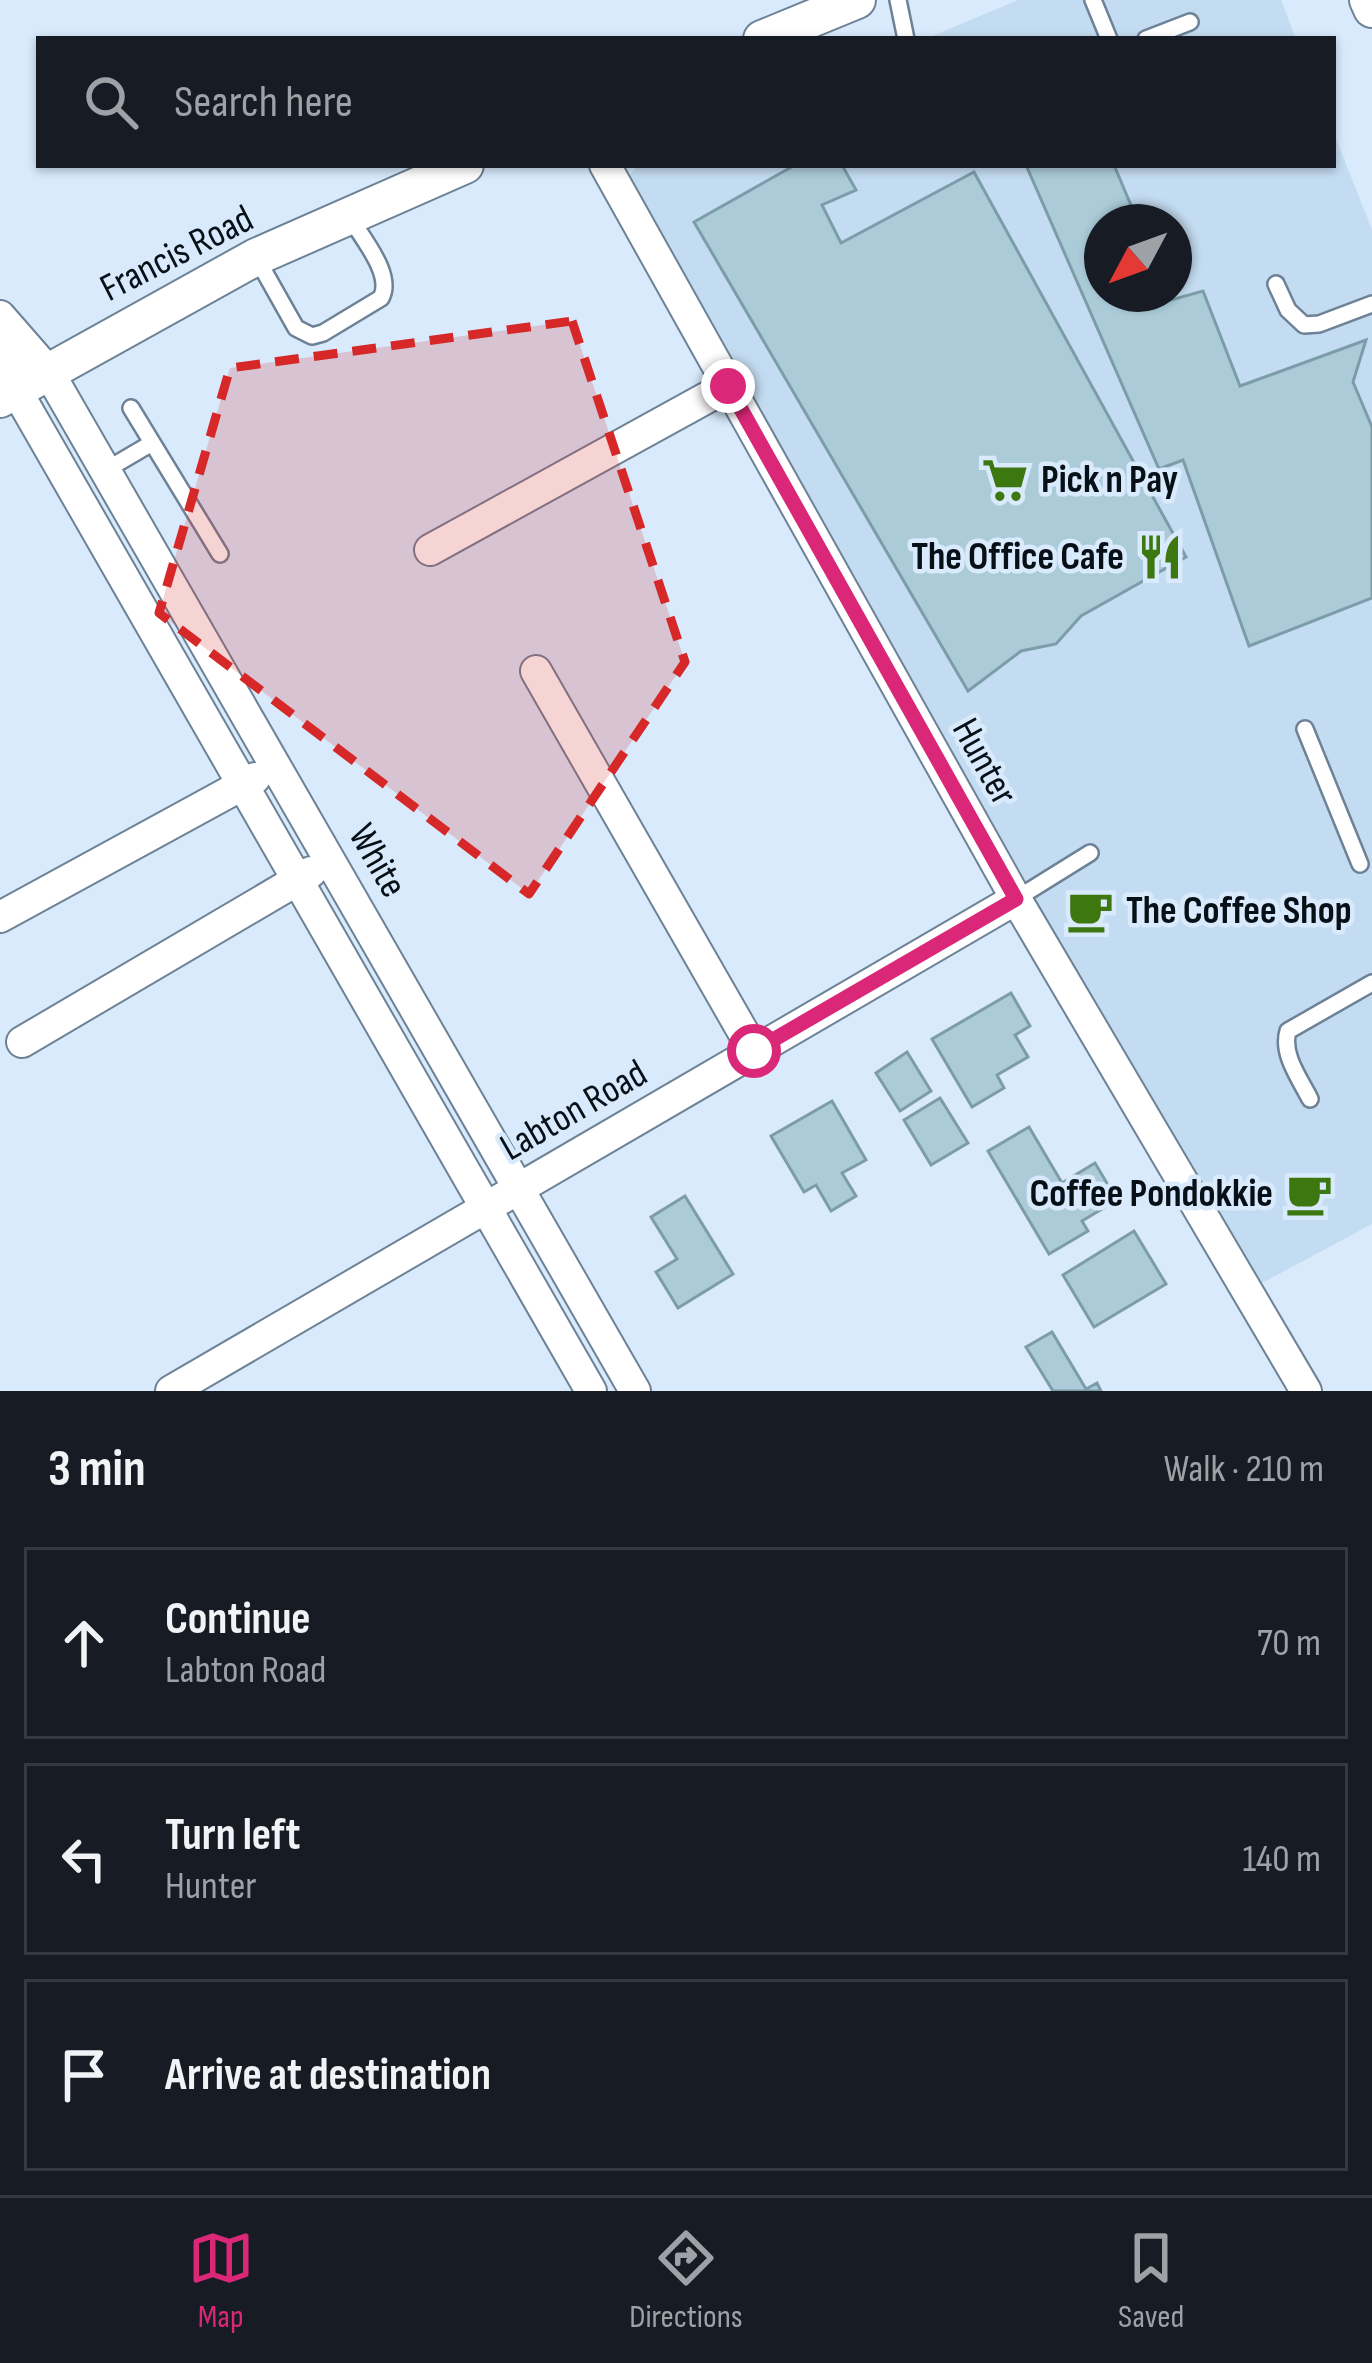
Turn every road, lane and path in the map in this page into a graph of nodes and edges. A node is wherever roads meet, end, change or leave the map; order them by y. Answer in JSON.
{"nodes":[{"id":1,"x":857,"y":0,"type":"edge"},
{"id":2,"x":898,"y":0,"type":"edge"},
{"id":3,"x":1093,"y":0,"type":"edge"},
{"id":4,"x":1369,"y":0,"type":"edge"},
{"id":5,"x":1372,"y":9,"type":"edge"},
{"id":6,"x":1190,"y":22,"type":"dead end"},
{"id":7,"x":769,"y":36,"type":"edge"},
{"id":8,"x":905,"y":36,"type":"edge"},
{"id":9,"x":1108,"y":36,"type":"edge"},
{"id":10,"x":1155,"y":36,"type":"edge"},
{"id":11,"x":458,"y":168,"type":"edge"},
{"id":12,"x":606,"y":168,"type":"edge"},
{"id":13,"x":350,"y":216,"type":"junction"},
{"id":14,"x":256,"y":257,"type":"junction"},
{"id":15,"x":1276,"y":284,"type":"dead end"},
{"id":16,"x":1372,"y":304,"type":"edge"},
{"id":17,"x":3,"y":322,"type":"edge"},
{"id":18,"x":49,"y":370,"type":"junction"},
{"id":19,"x":728,"y":386,"type":"junction"},
{"id":20,"x":8,"y":394,"type":"edge"},
{"id":21,"x":131,"y":409,"type":"dead end"},
{"id":22,"x":152,"y":442,"type":"junction"},
{"id":23,"x":106,"y":470,"type":"junction"},
{"id":24,"x":430,"y":550,"type":"dead end"},
{"id":25,"x":220,"y":554,"type":"dead end"},
{"id":26,"x":536,"y":671,"type":"dead end"},
{"id":27,"x":1305,"y":729,"type":"dead end"},
{"id":28,"x":276,"y":766,"type":"junction"},
{"id":29,"x":242,"y":786,"type":"junction"},
{"id":30,"x":1090,"y":854,"type":"dead end"},
{"id":31,"x":332,"y":860,"type":"junction"},
{"id":32,"x":1360,"y":863,"type":"dead end"},
{"id":33,"x":296,"y":880,"type":"junction"},
{"id":34,"x":1016,"y":899,"type":"junction"},
{"id":35,"x":0,"y":917,"type":"edge"},
{"id":36,"x":1372,"y":983,"type":"edge"},
{"id":37,"x":22,"y":1042,"type":"dead end"},
{"id":38,"x":754,"y":1051,"type":"junction"},
{"id":39,"x":1310,"y":1099,"type":"dead end"},
{"id":40,"x":519,"y":1187,"type":"junction"},
{"id":41,"x":486,"y":1208,"type":"junction"},
{"id":42,"x":171,"y":1391,"type":"edge"},
{"id":43,"x":590,"y":1391,"type":"edge"},
{"id":44,"x":635,"y":1391,"type":"edge"},
{"id":45,"x":1306,"y":1391,"type":"edge"}],
"edges":[{"from":1,"to":7,"type":"street"},
{"from":2,"to":8,"type":"lane"},
{"from":3,"to":9,"type":"lane"},
{"from":4,"to":5,"type":"street"},
{"from":6,"to":10,"type":"lane"},
{"from":11,"to":13,"type":"street","name":"Francis Road"},
{"from":12,"to":19,"type":"street","name":"Hunter"},
{"from":13,"to":14,"type":"street","name":"Francis Road"},
{"from":13,"to":14,"type":"lane"},
{"from":14,"to":18,"type":"street","name":"Francis Road"},
{"from":15,"to":16,"type":"lane"},
{"from":17,"to":18,"type":"street","name":"White"},
{"from":17,"to":20,"type":"street"},
{"from":18,"to":20,"type":"street","name":"Francis Road"},
{"from":18,"to":23,"type":"street","name":"White"},
{"from":19,"to":24,"type":"street"},
{"from":19,"to":34,"type":"street","name":"Hunter"},
{"from":20,"to":29,"type":"street","name":"White"},
{"from":21,"to":22,"type":"lane"},
{"from":22,"to":23,"type":"lane"},
{"from":22,"to":25,"type":"lane"},
{"from":23,"to":28,"type":"street","name":"White"},
{"from":26,"to":38,"type":"street"},
{"from":27,"to":32,"type":"lane"},
{"from":28,"to":29,"type":"street"},
{"from":28,"to":31,"type":"street","name":"White"},
{"from":29,"to":33,"type":"street","name":"White"},
{"from":29,"to":35,"type":"street"},
{"from":30,"to":34,"type":"lane"},
{"from":31,"to":33,"type":"street"},
{"from":31,"to":40,"type":"street","name":"White"},
{"from":33,"to":37,"type":"street"},
{"from":33,"to":41,"type":"street","name":"White"},
{"from":34,"to":38,"type":"street","name":"Labton Road"},
{"from":34,"to":45,"type":"street","name":"Hunter"},
{"from":36,"to":39,"type":"lane"},
{"from":38,"to":40,"type":"street","name":"Labton Road"},
{"from":40,"to":41,"type":"street","name":"Labton Road"},
{"from":40,"to":44,"type":"street","name":"White"},
{"from":41,"to":42,"type":"street","name":"Labton Road"},
{"from":41,"to":43,"type":"street","name":"White"}]}
